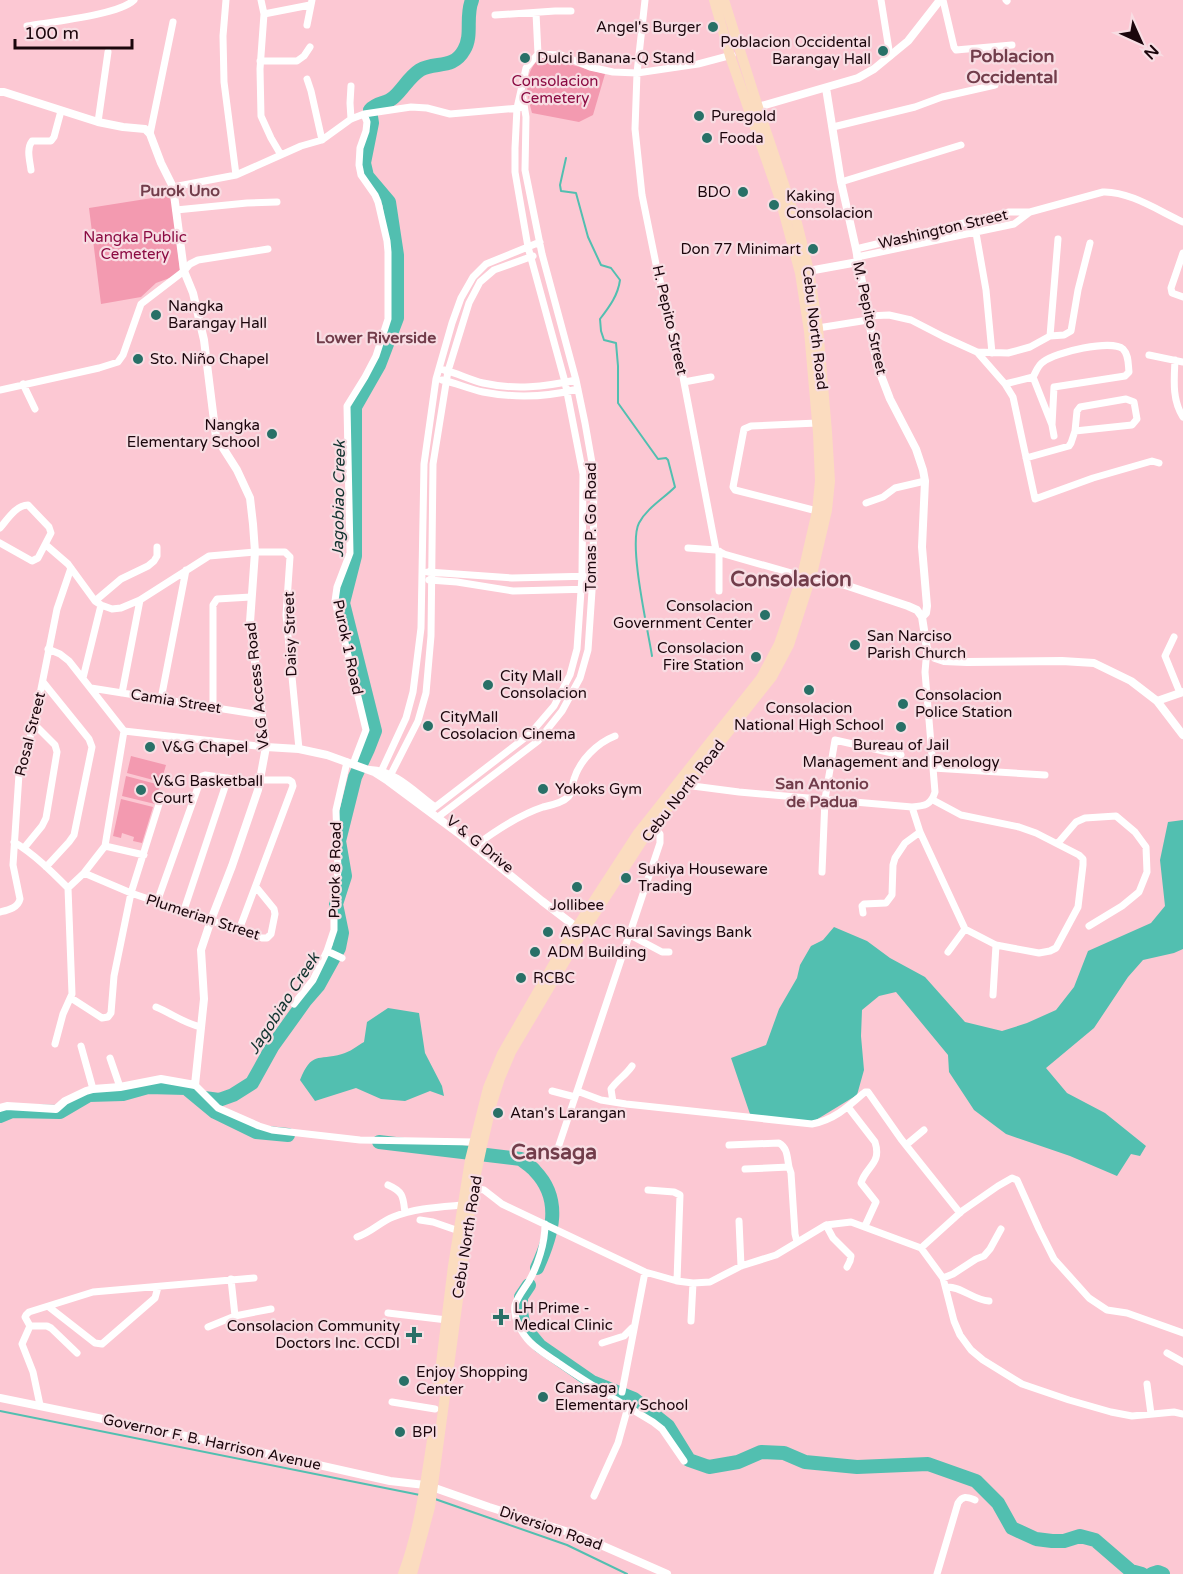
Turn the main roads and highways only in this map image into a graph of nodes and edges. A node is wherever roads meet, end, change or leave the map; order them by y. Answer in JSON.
{"nodes":[{"id":1,"x":714,"y":0,"type":"edge"},
{"id":2,"x":724,"y":0,"type":"edge"},
{"id":3,"x":735,"y":54,"type":"junction"},
{"id":4,"x":804,"y":272,"type":"junction"},
{"id":5,"x":821,"y":429,"type":"junction"},
{"id":6,"x":806,"y":578,"type":"junction"},
{"id":7,"x":681,"y":785,"type":"junction"},
{"id":8,"x":581,"y":928,"type":"junction"},
{"id":9,"x":474,"y":1161,"type":"junction"},
{"id":10,"x":428,"y":1488,"type":"junction"},
{"id":11,"x":426,"y":1506,"type":"junction"},
{"id":12,"x":403,"y":1574,"type":"edge"},
{"id":13,"x":412,"y":1574,"type":"edge"}],
"edges":[{"from":1,"to":3,"type":"main road","name":"Cebu North Road"},
{"from":2,"to":3,"type":"main road","name":"Cebu North Road"},
{"from":3,"to":4,"type":"main road","name":"Cebu North Road"},
{"from":3,"to":4,"type":"main road","name":"Cebu North Road"},
{"from":4,"to":5,"type":"main road","name":"Cebu North Road"},
{"from":4,"to":5,"type":"main road","name":"Cebu North Road"},
{"from":5,"to":6,"type":"main road","name":"Cebu North Road"},
{"from":5,"to":6,"type":"main road","name":"Cebu North Road"},
{"from":6,"to":7,"type":"main road","name":"Cebu North Road"},
{"from":7,"to":8,"type":"main road","name":"Cebu North Road"},
{"from":7,"to":8,"type":"main road","name":"Cebu North Road"},
{"from":8,"to":9,"type":"main road","name":"Cebu North Road"},
{"from":9,"to":10,"type":"main road","name":"Cebu North Road"},
{"from":9,"to":10,"type":"main road","name":"Cebu North Road"},
{"from":10,"to":11,"type":"main road","name":"Cebu North Road"},
{"from":11,"to":12,"type":"main road","name":"Cebu North Road"},
{"from":11,"to":13,"type":"main road","name":"Cebu North Road"}]}
